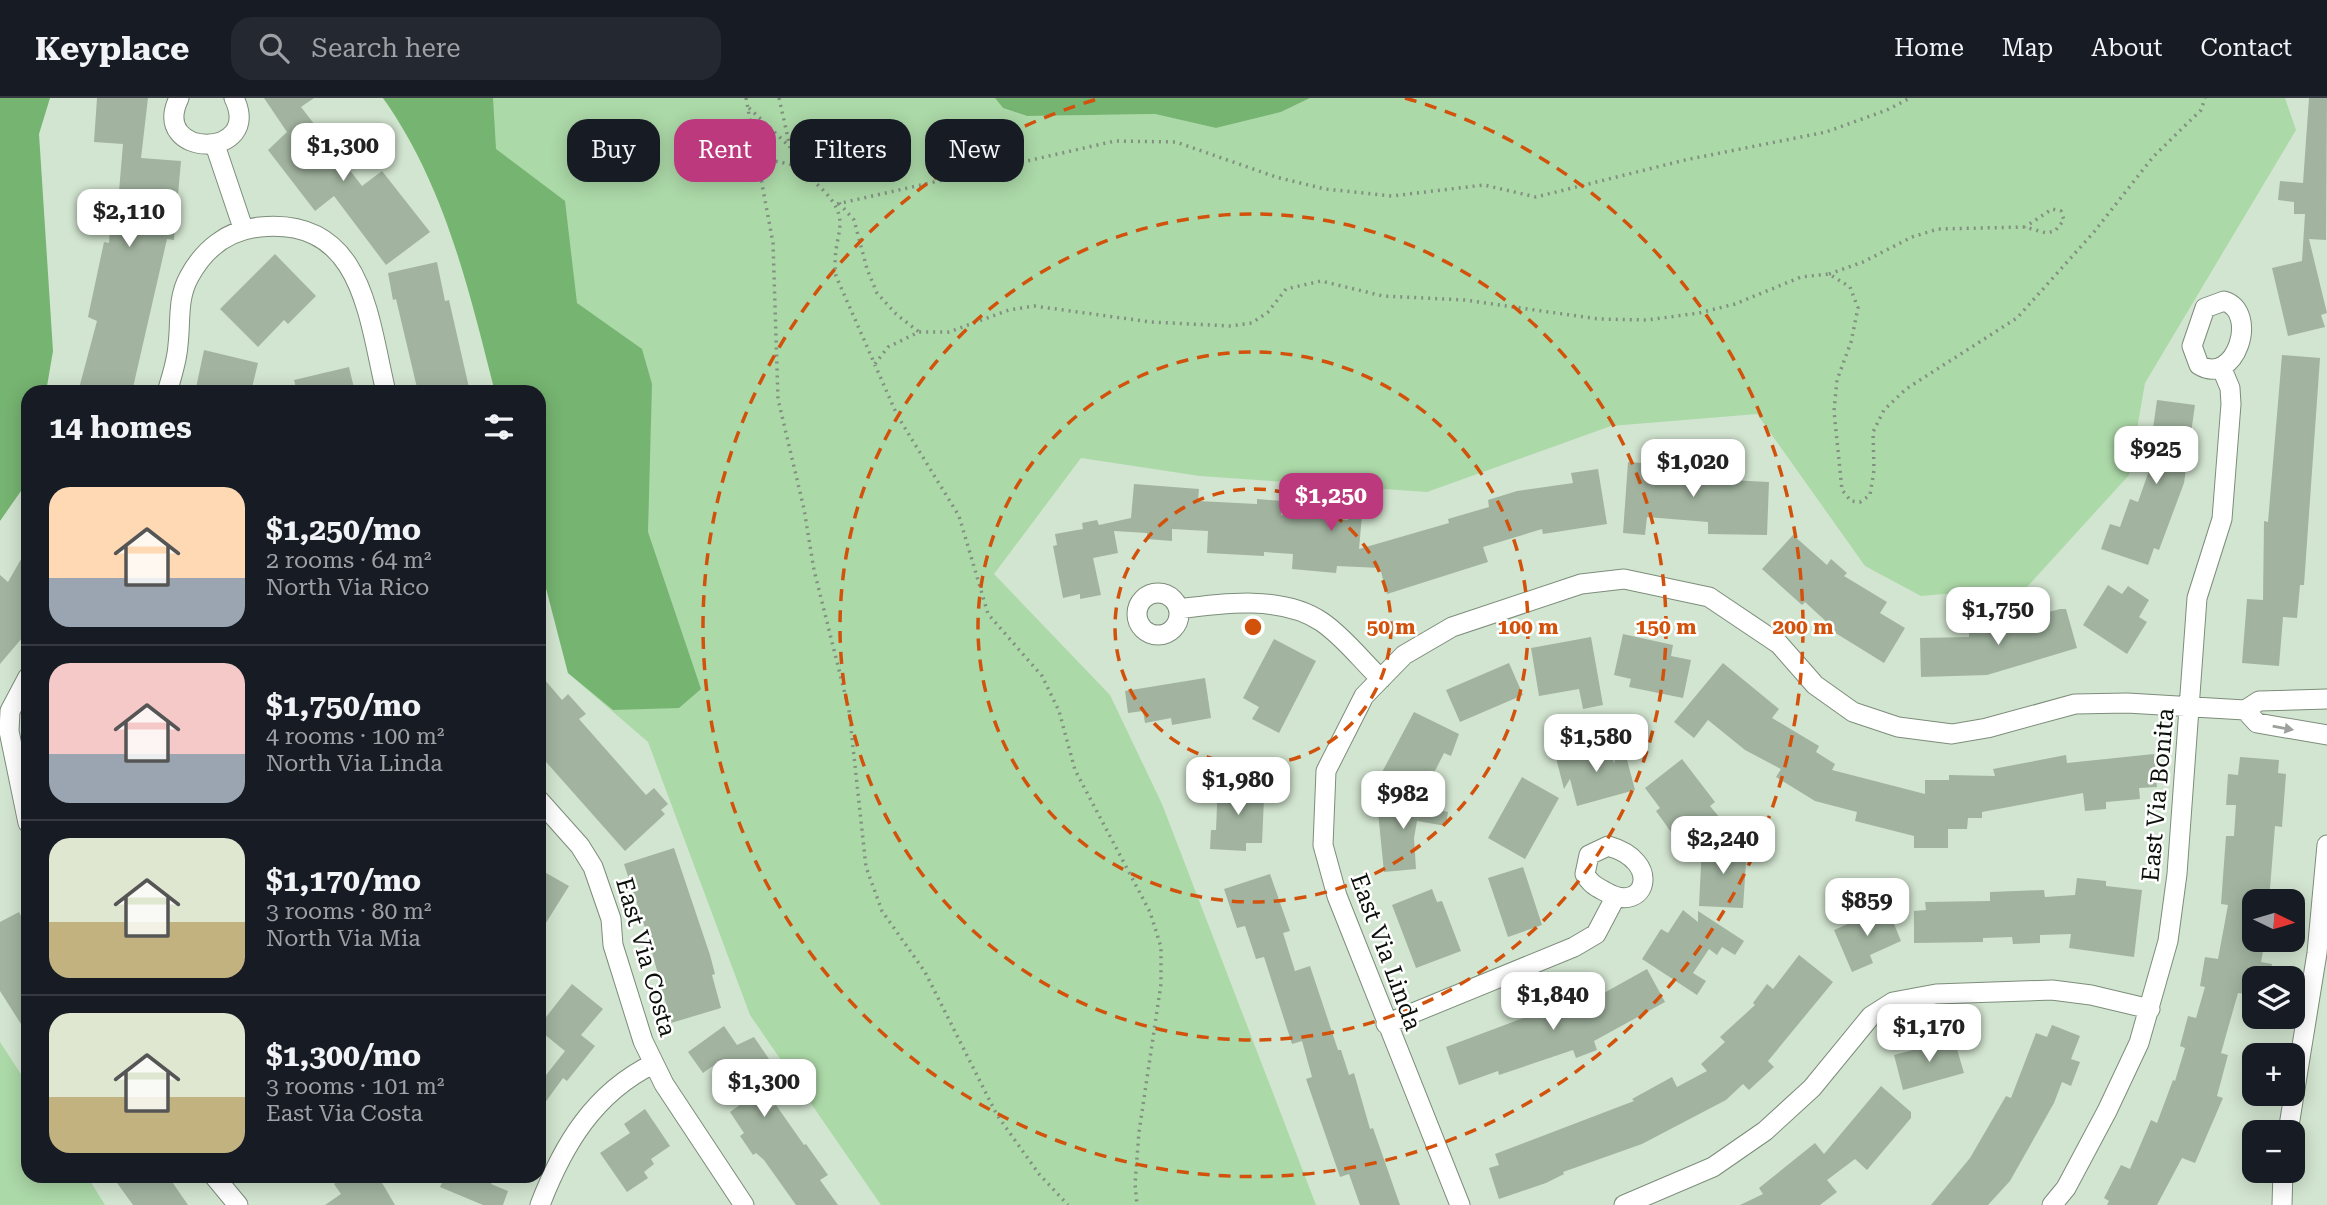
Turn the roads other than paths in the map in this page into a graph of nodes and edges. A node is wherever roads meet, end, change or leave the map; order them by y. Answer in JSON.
{"nodes":[{"id":1,"x":179,"y":98,"type":"edge"},
{"id":2,"x":234,"y":98,"type":"edge"},
{"id":3,"x":215,"y":145,"type":"junction"},
{"id":4,"x":243,"y":228,"type":"junction"},
{"id":5,"x":2222,"y":369,"type":"dead end"},
{"id":6,"x":169,"y":385,"type":"edge"},
{"id":7,"x":384,"y":385,"type":"edge"},
{"id":8,"x":1179,"y":608,"type":"dead end"},
{"id":9,"x":1381,"y":678,"type":"junction"},
{"id":10,"x":21,"y":690,"type":"edge"},
{"id":11,"x":2327,"y":699,"type":"edge"},
{"id":12,"x":2190,"y":707,"type":"junction"},
{"id":13,"x":2245,"y":710,"type":"junction"},
{"id":14,"x":2327,"y":735,"type":"edge"},
{"id":15,"x":7,"y":764,"type":"edge"},
{"id":16,"x":21,"y":803,"type":"edge"},
{"id":17,"x":546,"y":808,"type":"edge"},
{"id":18,"x":2327,"y":845,"type":"edge"},
{"id":19,"x":1615,"y":898,"type":"dead end"},
{"id":20,"x":2150,"y":1009,"type":"junction"},
{"id":21,"x":1386,"y":1024,"type":"junction"},
{"id":22,"x":653,"y":1064,"type":"junction"},
{"id":23,"x":2290,"y":1120,"type":"edge"},
{"id":24,"x":220,"y":1183,"type":"edge"},
{"id":25,"x":2283,"y":1183,"type":"edge"},
{"id":26,"x":238,"y":1205,"type":"edge"},
{"id":27,"x":541,"y":1205,"type":"edge"},
{"id":28,"x":744,"y":1205,"type":"edge"},
{"id":29,"x":1460,"y":1205,"type":"edge"},
{"id":30,"x":1624,"y":1205,"type":"edge"},
{"id":31,"x":2052,"y":1205,"type":"edge"},
{"id":32,"x":2282,"y":1205,"type":"edge"}],
"edges":[{"from":1,"to":3,"type":"street"},
{"from":2,"to":3,"type":"street"},
{"from":3,"to":4,"type":"street"},
{"from":4,"to":6,"type":"street"},
{"from":4,"to":7,"type":"street"},
{"from":5,"to":12,"type":"street","name":"East Via Bonita"},
{"from":8,"to":9,"type":"street"},
{"from":9,"to":12,"type":"street","name":"East Via Linda"},
{"from":9,"to":21,"type":"street","name":"East Via Linda"},
{"from":10,"to":15,"type":"street"},
{"from":11,"to":13,"type":"street"},
{"from":12,"to":13,"type":"street","name":"East Via Linda"},
{"from":12,"to":20,"type":"street","name":"East Via Bonita"},
{"from":13,"to":14,"type":"street","one_way":true},
{"from":15,"to":16,"type":"street"},
{"from":17,"to":22,"type":"street","name":"East Via Costa"},
{"from":18,"to":23,"type":"street"},
{"from":19,"to":21,"type":"street"},
{"from":20,"to":30,"type":"street"},
{"from":20,"to":31,"type":"street","name":"East Via Bonita"},
{"from":21,"to":29,"type":"street","name":"East Via Linda"},
{"from":22,"to":27,"type":"street"},
{"from":22,"to":28,"type":"street","name":"East Via Costa"},
{"from":24,"to":26,"type":"street"},
{"from":25,"to":32,"type":"street"}]}
